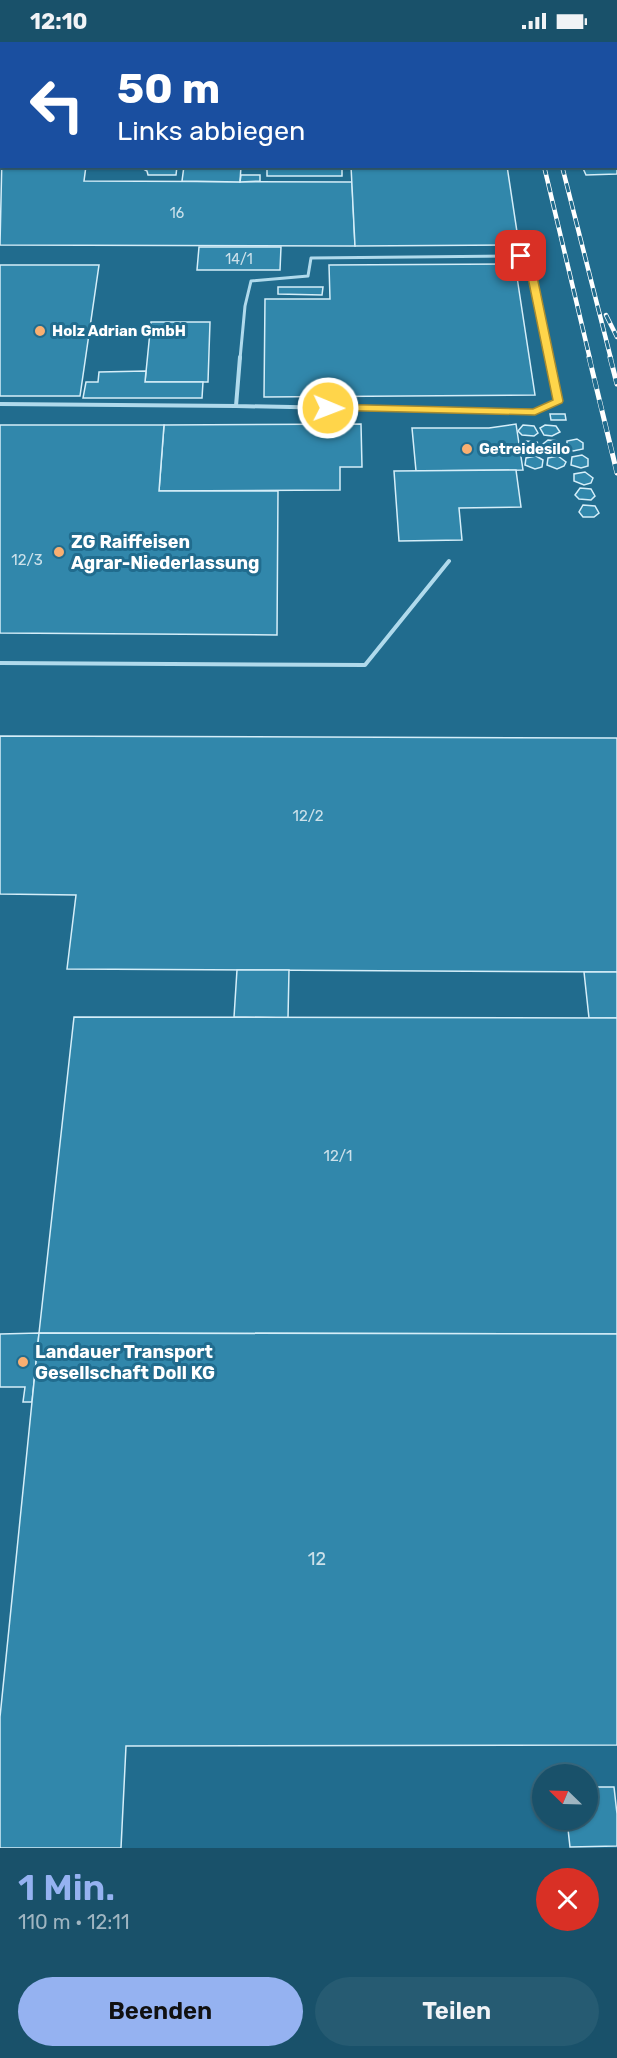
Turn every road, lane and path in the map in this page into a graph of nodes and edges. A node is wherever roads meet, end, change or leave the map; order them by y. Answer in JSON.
{"nodes":[{"id":1,"x":0,"y":404,"type":"edge"},
{"id":2,"x":236,"y":406,"type":"junction"},
{"id":3,"x":449,"y":561,"type":"dead end"},
{"id":4,"x":0,"y":663,"type":"edge"}],
"edges":[{"from":1,"to":2,"type":"lane"},
{"from":2,"to":2,"type":"lane"},
{"from":3,"to":4,"type":"lane"}]}
